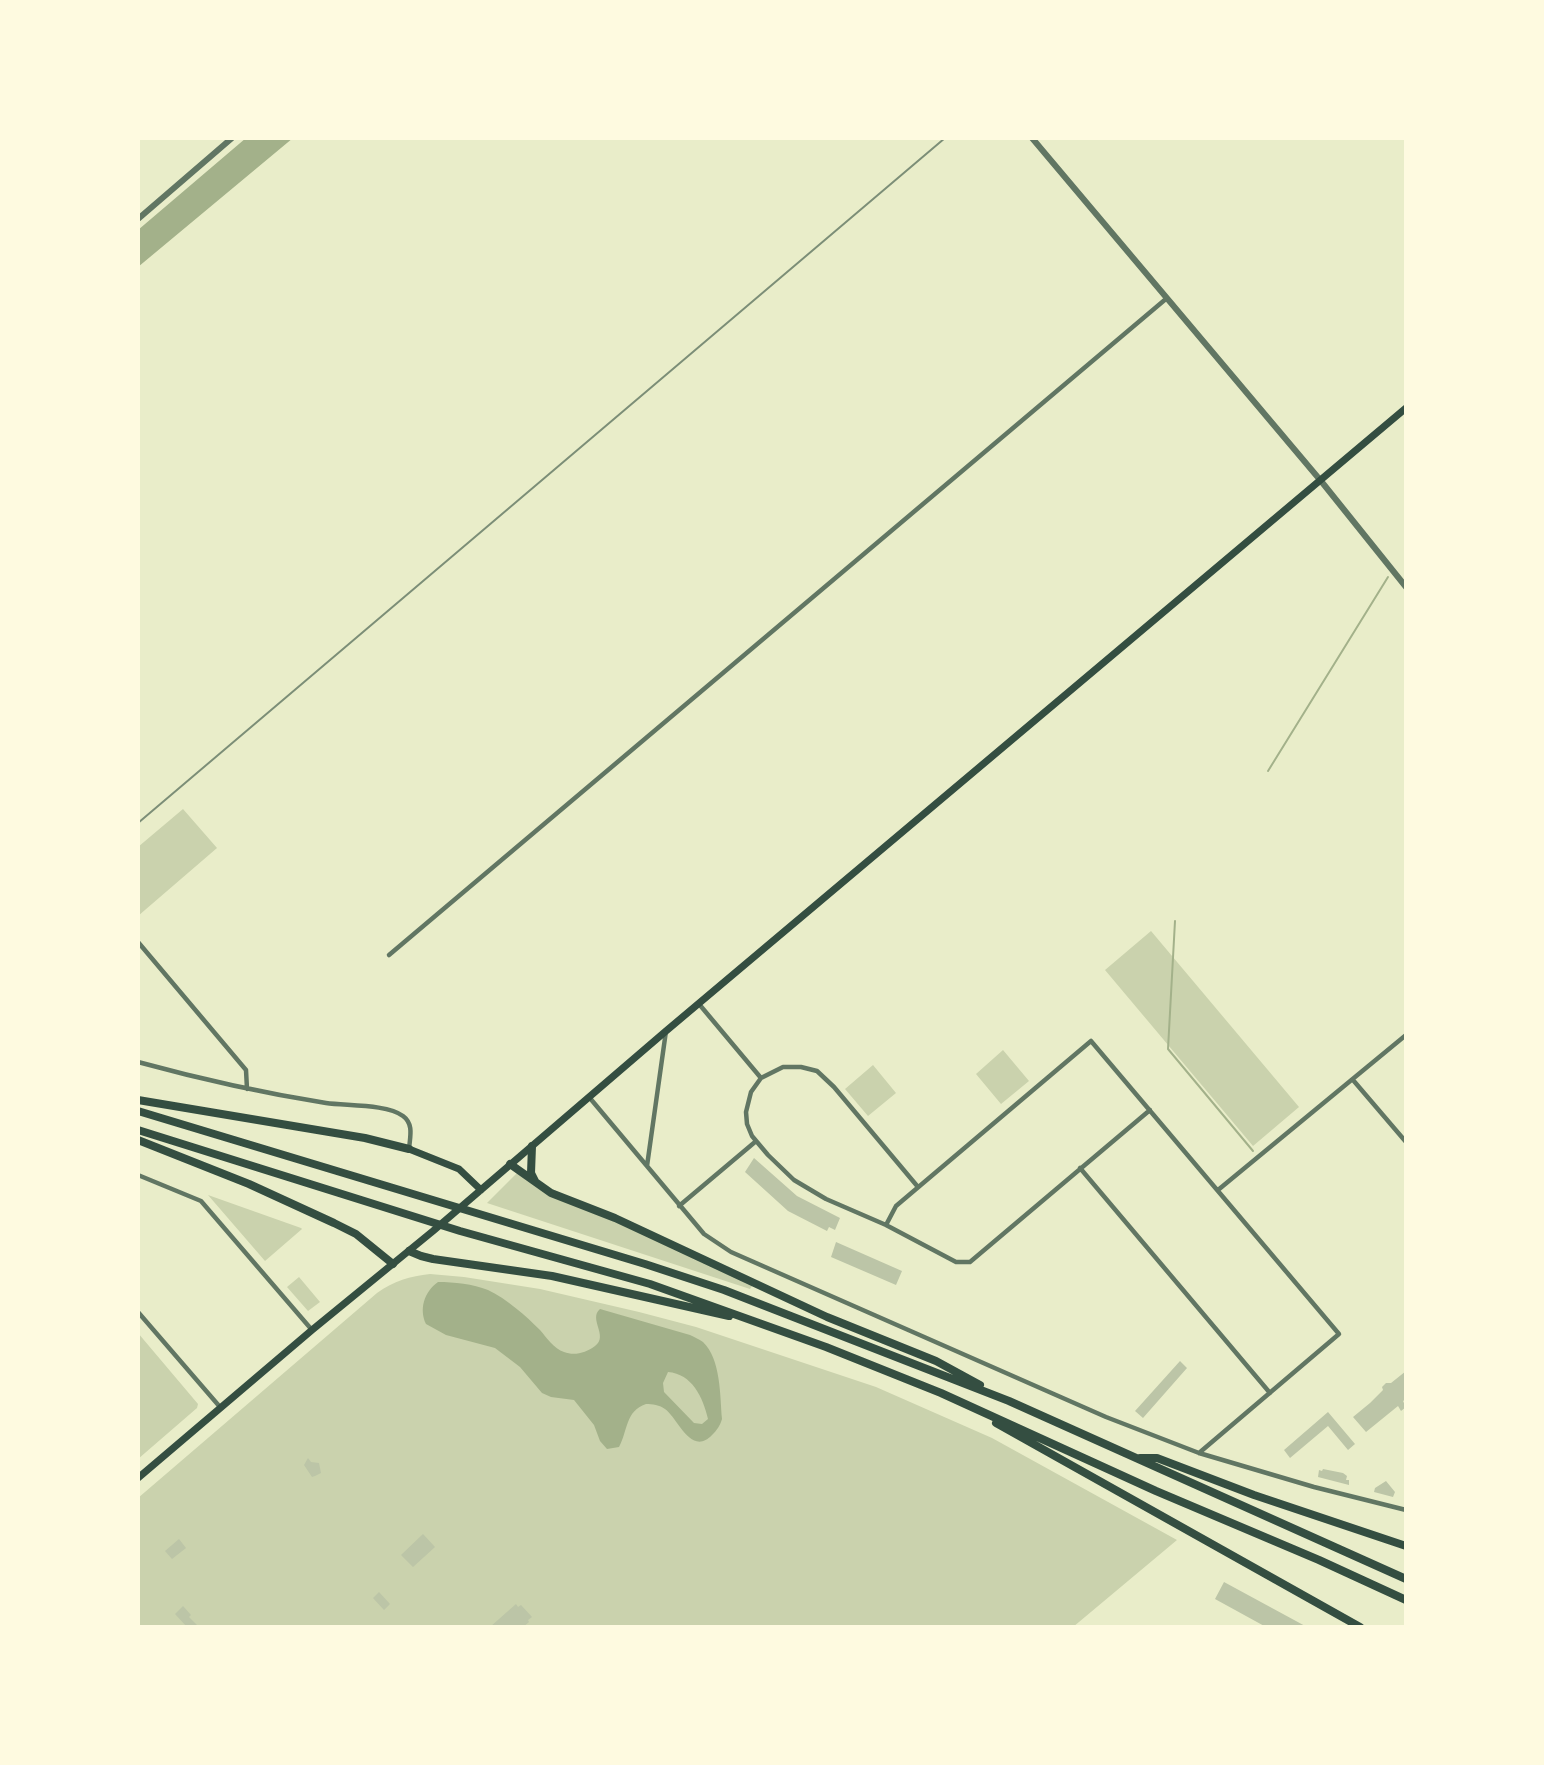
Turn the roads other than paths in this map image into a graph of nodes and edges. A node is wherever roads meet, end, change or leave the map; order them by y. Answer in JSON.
{"nodes":[{"id":1,"x":232,"y":138,"type":"edge"},
{"id":2,"x":1032,"y":138,"type":"edge"},
{"id":3,"x":138,"y":219,"type":"edge"},
{"id":4,"x":1167,"y":298,"type":"junction"},
{"id":5,"x":1406,"y":408,"type":"edge"},
{"id":6,"x":1321,"y":481,"type":"junction"},
{"id":7,"x":1406,"y":587,"type":"edge"},
{"id":8,"x":138,"y":942,"type":"edge"},
{"id":9,"x":389,"y":955,"type":"dead end"},
{"id":10,"x":699,"y":1004,"type":"junction"},
{"id":11,"x":666,"y":1031,"type":"junction"},
{"id":12,"x":1406,"y":1035,"type":"edge"},
{"id":13,"x":138,"y":1062,"type":"edge"},
{"id":14,"x":761,"y":1078,"type":"junction"},
{"id":15,"x":1353,"y":1080,"type":"junction"},
{"id":16,"x":247,"y":1089,"type":"junction"},
{"id":17,"x":589,"y":1097,"type":"junction"},
{"id":18,"x":138,"y":1100,"type":"edge"},
{"id":19,"x":1150,"y":1110,"type":"junction"},
{"id":20,"x":138,"y":1111,"type":"edge"},
{"id":21,"x":138,"y":1130,"type":"edge"},
{"id":22,"x":138,"y":1140,"type":"edge"},
{"id":23,"x":755,"y":1142,"type":"junction"},
{"id":24,"x":1406,"y":1142,"type":"edge"},
{"id":25,"x":532,"y":1146,"type":"junction"},
{"id":26,"x":409,"y":1149,"type":"junction"},
{"id":27,"x":510,"y":1164,"type":"junction"},
{"id":28,"x":647,"y":1166,"type":"junction"},
{"id":29,"x":1080,"y":1168,"type":"junction"},
{"id":30,"x":138,"y":1175,"type":"edge"},
{"id":31,"x":537,"y":1184,"type":"junction"},
{"id":32,"x":918,"y":1187,"type":"junction"},
{"id":33,"x":481,"y":1190,"type":"junction"},
{"id":34,"x":1218,"y":1190,"type":"junction"},
{"id":35,"x":679,"y":1206,"type":"junction"},
{"id":36,"x":886,"y":1225,"type":"junction"},
{"id":37,"x":409,"y":1251,"type":"junction"},
{"id":38,"x":393,"y":1264,"type":"junction"},
{"id":39,"x":138,"y":1312,"type":"edge"},
{"id":40,"x":754,"y":1320,"type":"junction"},
{"id":41,"x":312,"y":1330,"type":"junction"},
{"id":42,"x":940,"y":1393,"type":"junction"},
{"id":43,"x":1270,"y":1393,"type":"junction"},
{"id":44,"x":1010,"y":1401,"type":"junction"},
{"id":45,"x":220,"y":1407,"type":"junction"},
{"id":46,"x":1199,"y":1453,"type":"junction"},
{"id":47,"x":1136,"y":1458,"type":"junction"},
{"id":48,"x":138,"y":1478,"type":"edge"},
{"id":49,"x":1406,"y":1510,"type":"edge"},
{"id":50,"x":1406,"y":1546,"type":"edge"},
{"id":51,"x":1406,"y":1579,"type":"edge"},
{"id":52,"x":1406,"y":1600,"type":"edge"},
{"id":53,"x":1360,"y":1627,"type":"edge"}],
"edges":[{"from":1,"to":3,"type":"street"},
{"from":2,"to":4,"type":"street"},
{"from":4,"to":6,"type":"street"},
{"from":4,"to":9,"type":"street"},
{"from":5,"to":6,"type":"main road"},
{"from":6,"to":7,"type":"street"},
{"from":6,"to":10,"type":"main road"},
{"from":8,"to":16,"type":"street"},
{"from":10,"to":11,"type":"main road"},
{"from":10,"to":14,"type":"street"},
{"from":11,"to":17,"type":"main road"},
{"from":11,"to":28,"type":"street"},
{"from":12,"to":15,"type":"street"},
{"from":13,"to":16,"type":"street"},
{"from":14,"to":23,"type":"street"},
{"from":14,"to":32,"type":"street"},
{"from":15,"to":24,"type":"street"},
{"from":15,"to":34,"type":"street"},
{"from":16,"to":26,"type":"street"},
{"from":17,"to":25,"type":"main road"},
{"from":17,"to":28,"type":"street"},
{"from":18,"to":26,"type":"highway"},
{"from":19,"to":29,"type":"street"},
{"from":19,"to":32,"type":"street"},
{"from":19,"to":34,"type":"street"},
{"from":20,"to":44,"type":"highway"},
{"from":21,"to":40,"type":"highway"},
{"from":22,"to":38,"type":"highway"},
{"from":23,"to":35,"type":"street"},
{"from":23,"to":36,"type":"street"},
{"from":25,"to":27,"type":"main road"},
{"from":25,"to":31,"type":"highway"},
{"from":26,"to":33,"type":"main road"},
{"from":27,"to":31,"type":"highway"},
{"from":27,"to":33,"type":"main road"},
{"from":28,"to":35,"type":"street"},
{"from":29,"to":36,"type":"street"},
{"from":29,"to":43,"type":"street"},
{"from":30,"to":41,"type":"street"},
{"from":31,"to":44,"type":"highway"},
{"from":32,"to":36,"type":"street"},
{"from":33,"to":37,"type":"main road"},
{"from":34,"to":43,"type":"street"},
{"from":35,"to":46,"type":"street"},
{"from":37,"to":38,"type":"main road"},
{"from":37,"to":40,"type":"highway"},
{"from":38,"to":41,"type":"main road"},
{"from":39,"to":45,"type":"street"},
{"from":40,"to":42,"type":"highway"},
{"from":41,"to":45,"type":"main road"},
{"from":42,"to":52,"type":"highway"},
{"from":42,"to":53,"type":"highway"},
{"from":43,"to":46,"type":"street"},
{"from":44,"to":47,"type":"highway"},
{"from":45,"to":48,"type":"main road"},
{"from":46,"to":49,"type":"street"},
{"from":47,"to":50,"type":"highway"},
{"from":47,"to":51,"type":"highway"}]}
